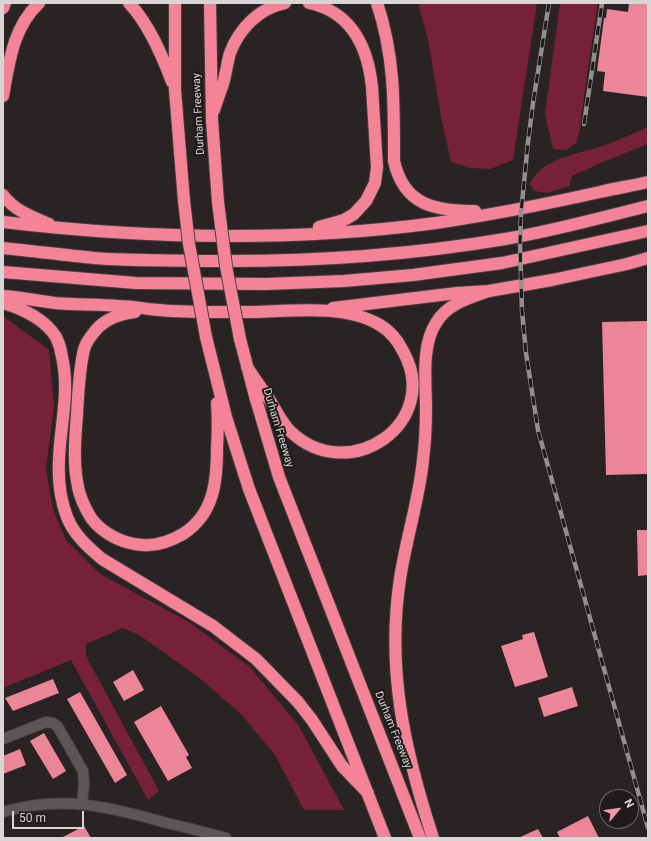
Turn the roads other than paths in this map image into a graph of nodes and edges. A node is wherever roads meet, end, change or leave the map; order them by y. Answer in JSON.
{"nodes":[{"id":1,"x":4,"y":3,"type":"edge"},
{"id":2,"x":39,"y":3,"type":"edge"},
{"id":3,"x":129,"y":3,"type":"edge"},
{"id":4,"x":175,"y":3,"type":"edge"},
{"id":5,"x":210,"y":3,"type":"edge"},
{"id":6,"x":285,"y":3,"type":"edge"},
{"id":7,"x":309,"y":3,"type":"edge"},
{"id":8,"x":377,"y":3,"type":"edge"},
{"id":9,"x":3,"y":8,"type":"edge"},
{"id":10,"x":175,"y":90,"type":"junction"},
{"id":11,"x":3,"y":96,"type":"edge"},
{"id":12,"x":212,"y":120,"type":"junction"},
{"id":13,"x":648,"y":173,"type":"edge"},
{"id":14,"x":648,"y":182,"type":"edge"},
{"id":15,"x":602,"y":192,"type":"junction"},
{"id":16,"x":3,"y":195,"type":"edge"},
{"id":17,"x":648,"y":206,"type":"edge"},
{"id":18,"x":509,"y":210,"type":"junction"},
{"id":19,"x":3,"y":222,"type":"edge"},
{"id":20,"x":60,"y":228,"type":"junction"},
{"id":21,"x":648,"y":231,"type":"edge"},
{"id":22,"x":295,"y":234,"type":"junction"},
{"id":23,"x":3,"y":248,"type":"edge"},
{"id":24,"x":648,"y":258,"type":"edge"},
{"id":25,"x":648,"y":263,"type":"edge"},
{"id":26,"x":627,"y":264,"type":"junction"},
{"id":27,"x":3,"y":272,"type":"edge"},
{"id":28,"x":489,"y":291,"type":"junction"},
{"id":29,"x":3,"y":296,"type":"edge"},
{"id":30,"x":3,"y":303,"type":"edge"},
{"id":31,"x":160,"y":310,"type":"junction"},
{"id":32,"x":318,"y":310,"type":"junction"},
{"id":33,"x":247,"y":367,"type":"junction"},
{"id":34,"x":216,"y":381,"type":"junction"},
{"id":35,"x":3,"y":739,"type":"edge"},
{"id":36,"x":368,"y":793,"type":"junction"},
{"id":37,"x":82,"y":804,"type":"junction"},
{"id":38,"x":3,"y":812,"type":"edge"},
{"id":39,"x":221,"y":837,"type":"edge"},
{"id":40,"x":385,"y":838,"type":"edge"},
{"id":41,"x":420,"y":838,"type":"edge"},
{"id":42,"x":432,"y":838,"type":"edge"}],
"edges":[{"from":1,"to":9,"type":"highway"},
{"from":2,"to":11,"type":"highway"},
{"from":3,"to":10,"type":"highway"},
{"from":4,"to":10,"type":"highway","name":"Durham Freeway"},
{"from":5,"to":12,"type":"highway","name":"Durham Freeway"},
{"from":6,"to":12,"type":"highway"},
{"from":7,"to":22,"type":"highway"},
{"from":8,"to":18,"type":"highway"},
{"from":10,"to":34,"type":"highway","name":"Durham Freeway","bridge":true},
{"from":12,"to":33,"type":"highway","name":"Durham Freeway","bridge":true},
{"from":13,"to":15,"type":"highway"},
{"from":14,"to":15,"type":"highway"},
{"from":15,"to":18,"type":"highway"},
{"from":16,"to":20,"type":"highway"},
{"from":17,"to":23,"type":"highway"},
{"from":18,"to":22,"type":"highway"},
{"from":19,"to":20,"type":"highway"},
{"from":20,"to":22,"type":"highway"},
{"from":21,"to":27,"type":"highway"},
{"from":24,"to":26,"type":"highway"},
{"from":25,"to":26,"type":"highway"},
{"from":26,"to":28,"type":"highway"},
{"from":28,"to":32,"type":"highway"},
{"from":28,"to":42,"type":"highway"},
{"from":29,"to":31,"type":"highway"},
{"from":30,"to":36,"type":"highway"},
{"from":31,"to":32,"type":"highway"},
{"from":31,"to":34,"type":"highway"},
{"from":32,"to":33,"type":"highway"},
{"from":33,"to":41,"type":"highway","name":"Durham Freeway"},
{"from":34,"to":36,"type":"highway","name":"Durham Freeway"},
{"from":35,"to":37,"type":"street"},
{"from":36,"to":40,"type":"highway","name":"Durham Freeway"},
{"from":37,"to":38,"type":"street"},
{"from":37,"to":39,"type":"street"}]}
